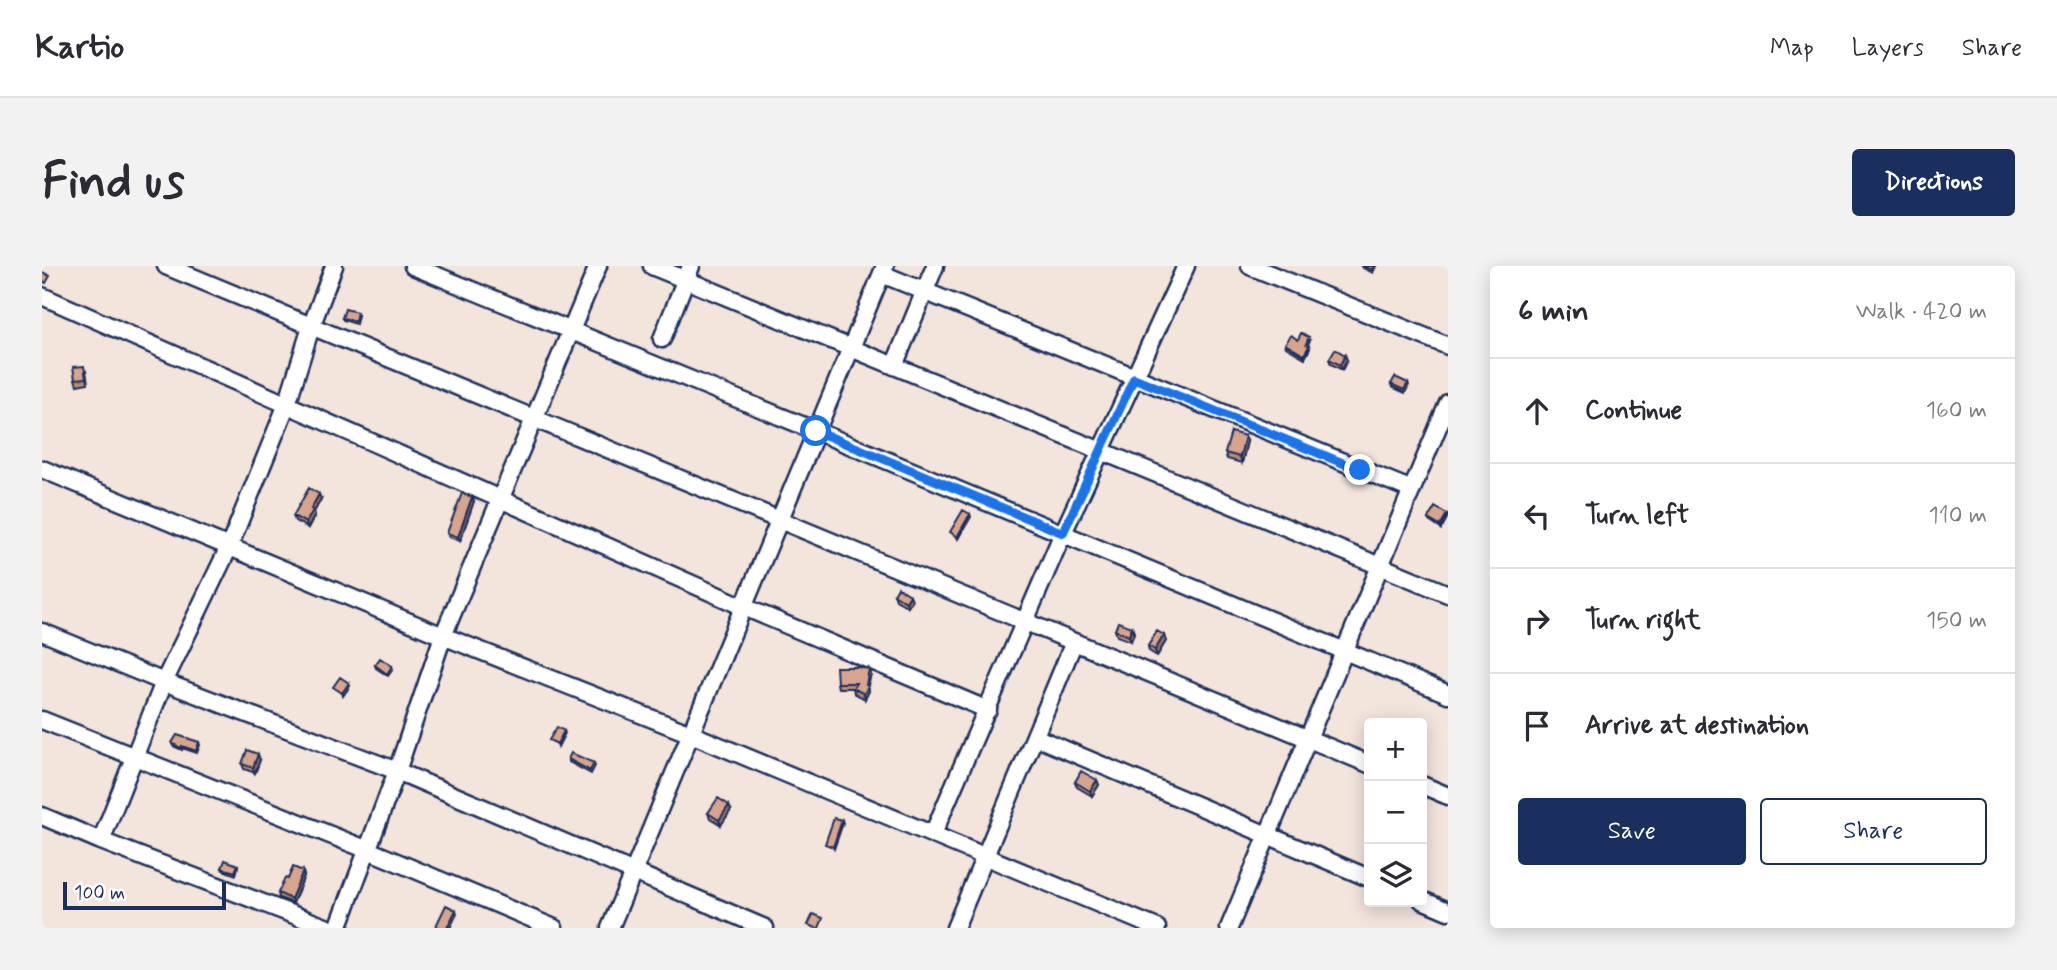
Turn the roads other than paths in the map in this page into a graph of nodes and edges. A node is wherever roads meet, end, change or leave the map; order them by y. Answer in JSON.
{"nodes":[{"id":1,"x":166,"y":266,"type":"edge"},
{"id":2,"x":334,"y":266,"type":"edge"},
{"id":3,"x":413,"y":266,"type":"edge"},
{"id":4,"x":598,"y":266,"type":"edge"},
{"id":5,"x":653,"y":266,"type":"edge"},
{"id":6,"x":935,"y":266,"type":"edge"},
{"id":7,"x":1186,"y":266,"type":"edge"},
{"id":8,"x":1250,"y":266,"type":"edge"},
{"id":9,"x":883,"y":270,"type":"edge"},
{"id":10,"x":689,"y":273,"type":"edge"},
{"id":11,"x":924,"y":292,"type":"junction"},
{"id":12,"x":42,"y":296,"type":"edge"},
{"id":13,"x":311,"y":327,"type":"junction"},
{"id":14,"x":571,"y":330,"type":"junction"},
{"id":15,"x":662,"y":339,"type":"dead end"},
{"id":16,"x":1448,"y":346,"type":"edge"},
{"id":17,"x":850,"y":348,"type":"junction"},
{"id":18,"x":894,"y":366,"type":"junction"},
{"id":19,"x":1134,"y":378,"type":"junction"},
{"id":20,"x":287,"y":404,"type":"junction"},
{"id":21,"x":1448,"y":404,"type":"edge"},
{"id":22,"x":533,"y":419,"type":"junction"},
{"id":23,"x":816,"y":431,"type":"junction"},
{"id":24,"x":1101,"y":451,"type":"junction"},
{"id":25,"x":42,"y":468,"type":"edge"},
{"id":26,"x":1412,"y":490,"type":"junction"},
{"id":27,"x":501,"y":499,"type":"junction"},
{"id":28,"x":779,"y":519,"type":"junction"},
{"id":29,"x":1063,"y":533,"type":"junction"},
{"id":30,"x":229,"y":547,"type":"junction"},
{"id":31,"x":1380,"y":566,"type":"junction"},
{"id":32,"x":1448,"y":594,"type":"edge"},
{"id":33,"x":744,"y":607,"type":"junction"},
{"id":34,"x":1026,"y":621,"type":"junction"},
{"id":35,"x":42,"y":632,"type":"edge"},
{"id":36,"x":443,"y":636,"type":"junction"},
{"id":37,"x":1074,"y":642,"type":"junction"},
{"id":38,"x":1345,"y":651,"type":"junction"},
{"id":39,"x":164,"y":682,"type":"junction"},
{"id":40,"x":1448,"y":694,"type":"edge"},
{"id":41,"x":988,"y":710,"type":"junction"},
{"id":42,"x":42,"y":720,"type":"edge"},
{"id":43,"x":691,"y":734,"type":"junction"},
{"id":44,"x":1035,"y":737,"type":"junction"},
{"id":45,"x":1309,"y":738,"type":"junction"},
{"id":46,"x":133,"y":757,"type":"junction"},
{"id":47,"x":1364,"y":762,"type":"edge"},
{"id":48,"x":397,"y":771,"type":"junction"},
{"id":49,"x":1427,"y":788,"type":"edge"},
{"id":50,"x":1448,"y":796,"type":"edge"},
{"id":51,"x":42,"y":816,"type":"edge"},
{"id":52,"x":933,"y":834,"type":"junction"},
{"id":53,"x":1269,"y":836,"type":"junction"},
{"id":54,"x":101,"y":841,"type":"junction"},
{"id":55,"x":368,"y":850,"type":"junction"},
{"id":56,"x":984,"y":856,"type":"junction"},
{"id":57,"x":633,"y":872,"type":"junction"},
{"id":58,"x":1364,"y":876,"type":"edge"},
{"id":59,"x":1427,"y":902,"type":"edge"},
{"id":60,"x":1448,"y":911,"type":"edge"},
{"id":61,"x":328,"y":928,"type":"edge"},
{"id":62,"x":338,"y":928,"type":"edge"},
{"id":63,"x":554,"y":928,"type":"edge"},
{"id":64,"x":610,"y":928,"type":"edge"},
{"id":65,"x":765,"y":928,"type":"edge"},
{"id":66,"x":955,"y":928,"type":"edge"},
{"id":67,"x":1157,"y":928,"type":"edge"},
{"id":68,"x":1229,"y":928,"type":"edge"}],
"edges":[{"from":1,"to":13,"type":"street"},
{"from":2,"to":13,"type":"street"},
{"from":3,"to":14,"type":"street"},
{"from":4,"to":14,"type":"street"},
{"from":5,"to":10,"type":"street"},
{"from":6,"to":11,"type":"street"},
{"from":7,"to":19,"type":"street"},
{"from":8,"to":16,"type":"street"},
{"from":9,"to":11,"type":"street"},
{"from":9,"to":17,"type":"street"},
{"from":10,"to":15,"type":"street"},
{"from":10,"to":17,"type":"street"},
{"from":11,"to":18,"type":"street"},
{"from":11,"to":19,"type":"street"},
{"from":12,"to":20,"type":"street"},
{"from":13,"to":20,"type":"street"},
{"from":13,"to":22,"type":"street"},
{"from":14,"to":22,"type":"street"},
{"from":14,"to":23,"type":"street"},
{"from":17,"to":18,"type":"street"},
{"from":17,"to":23,"type":"street"},
{"from":18,"to":24,"type":"street"},
{"from":19,"to":24,"type":"street"},
{"from":19,"to":26,"type":"street"},
{"from":20,"to":27,"type":"street"},
{"from":20,"to":30,"type":"street"},
{"from":21,"to":26,"type":"street"},
{"from":22,"to":27,"type":"street"},
{"from":22,"to":28,"type":"street"},
{"from":23,"to":28,"type":"street"},
{"from":23,"to":29,"type":"street"},
{"from":24,"to":29,"type":"street"},
{"from":24,"to":31,"type":"street"},
{"from":25,"to":30,"type":"street"},
{"from":26,"to":31,"type":"street"},
{"from":27,"to":33,"type":"street"},
{"from":27,"to":36,"type":"street"},
{"from":28,"to":33,"type":"street"},
{"from":28,"to":34,"type":"street"},
{"from":29,"to":34,"type":"street"},
{"from":29,"to":38,"type":"street"},
{"from":30,"to":36,"type":"street"},
{"from":30,"to":39,"type":"street"},
{"from":31,"to":32,"type":"street"},
{"from":31,"to":38,"type":"street"},
{"from":33,"to":41,"type":"street"},
{"from":33,"to":43,"type":"street"},
{"from":34,"to":37,"type":"street"},
{"from":34,"to":41,"type":"street"},
{"from":35,"to":39,"type":"street"},
{"from":36,"to":43,"type":"street"},
{"from":36,"to":48,"type":"street"},
{"from":37,"to":44,"type":"street"},
{"from":37,"to":45,"type":"street"},
{"from":38,"to":40,"type":"street"},
{"from":38,"to":45,"type":"street"},
{"from":39,"to":46,"type":"street"},
{"from":39,"to":48,"type":"street"},
{"from":41,"to":52,"type":"street"},
{"from":42,"to":46,"type":"street"},
{"from":43,"to":52,"type":"street"},
{"from":43,"to":57,"type":"street"},
{"from":44,"to":53,"type":"street"},
{"from":44,"to":56,"type":"street"},
{"from":45,"to":47,"type":"street"},
{"from":45,"to":53,"type":"street"},
{"from":46,"to":54,"type":"street"},
{"from":46,"to":55,"type":"street"},
{"from":48,"to":55,"type":"street"},
{"from":48,"to":57,"type":"street"},
{"from":49,"to":50,"type":"street"},
{"from":51,"to":54,"type":"street"},
{"from":52,"to":56,"type":"street"},
{"from":53,"to":58,"type":"street"},
{"from":53,"to":68,"type":"street"},
{"from":54,"to":61,"type":"street"},
{"from":55,"to":62,"type":"street"},
{"from":55,"to":63,"type":"street"},
{"from":56,"to":66,"type":"street"},
{"from":56,"to":67,"type":"street"},
{"from":57,"to":64,"type":"street"},
{"from":57,"to":65,"type":"street"},
{"from":59,"to":60,"type":"street"}]}
